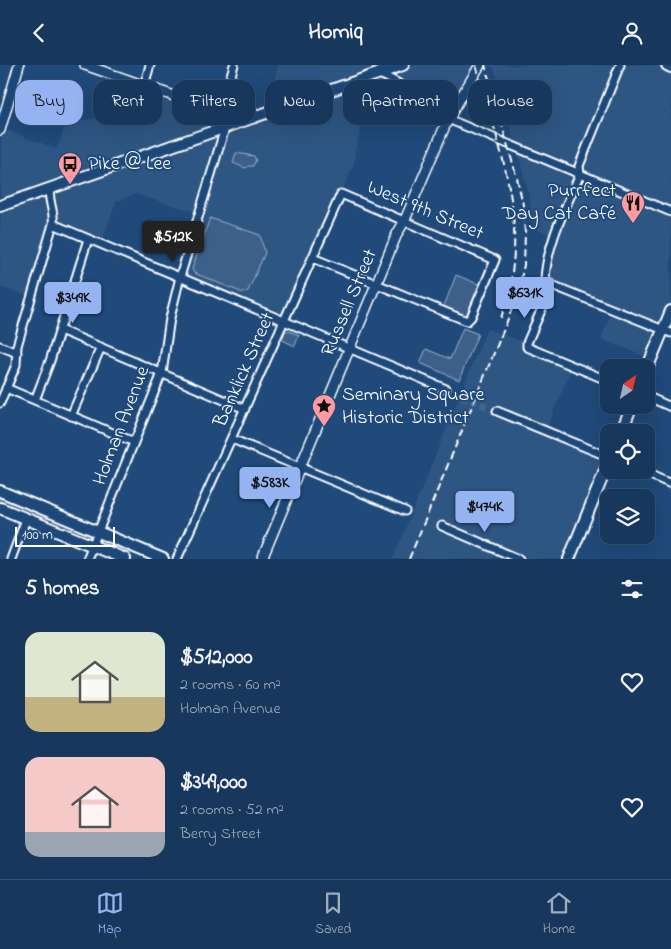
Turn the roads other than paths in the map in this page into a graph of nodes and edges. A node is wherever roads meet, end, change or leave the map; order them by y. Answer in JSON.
{"nodes":[{"id":1,"x":19,"y":65,"type":"edge"},
{"id":2,"x":85,"y":65,"type":"edge"},
{"id":3,"x":150,"y":65,"type":"edge"},
{"id":4,"x":234,"y":65,"type":"edge"},
{"id":5,"x":403,"y":65,"type":"edge"},
{"id":6,"x":480,"y":65,"type":"edge"},
{"id":7,"x":620,"y":65,"type":"edge"},
{"id":8,"x":667,"y":65,"type":"edge"},
{"id":9,"x":671,"y":67,"type":"edge"},
{"id":10,"x":380,"y":69,"type":"edge"},
{"id":11,"x":127,"y":80,"type":"edge"},
{"id":12,"x":146,"y":80,"type":"edge"},
{"id":13,"x":230,"y":80,"type":"edge"},
{"id":14,"x":395,"y":80,"type":"edge"},
{"id":15,"x":458,"y":102,"type":"edge"},
{"id":16,"x":255,"y":117,"type":"edge"},
{"id":17,"x":458,"y":123,"type":"edge"},
{"id":18,"x":224,"y":125,"type":"edge"},
{"id":19,"x":233,"y":125,"type":"edge"},
{"id":20,"x":445,"y":125,"type":"edge"},
{"id":21,"x":225,"y":128,"type":"junction"},
{"id":22,"x":0,"y":130,"type":"edge"},
{"id":23,"x":580,"y":174,"type":"junction"},
{"id":24,"x":50,"y":188,"type":"junction"},
{"id":25,"x":341,"y":194,"type":"joint"},
{"id":26,"x":0,"y":206,"type":"edge"},
{"id":27,"x":671,"y":212,"type":"edge"},
{"id":28,"x":404,"y":222,"type":"junction"},
{"id":29,"x":53,"y":224,"type":"junction"},
{"id":30,"x":88,"y":239,"type":"junction"},
{"id":31,"x":313,"y":258,"type":"junction"},
{"id":32,"x":180,"y":277,"type":"junction"},
{"id":33,"x":376,"y":285,"type":"junction"},
{"id":34,"x":552,"y":285,"type":"junction"},
{"id":35,"x":671,"y":311,"type":"edge"},
{"id":36,"x":284,"y":322,"type":"junction"},
{"id":37,"x":60,"y":330,"type":"junction"},
{"id":38,"x":667,"y":332,"type":"edge"},
{"id":39,"x":0,"y":346,"type":"edge"},
{"id":40,"x":101,"y":347,"type":"junction"},
{"id":41,"x":349,"y":349,"type":"junction"},
{"id":42,"x":17,"y":353,"type":"junction"},
{"id":43,"x":652,"y":359,"type":"edge"},
{"id":44,"x":162,"y":373,"type":"junction"},
{"id":45,"x":600,"y":377,"type":"edge"},
{"id":46,"x":6,"y":388,"type":"junction"},
{"id":47,"x":446,"y":389,"type":"dead end"},
{"id":48,"x":35,"y":400,"type":"junction"},
{"id":49,"x":655,"y":400,"type":"edge"},
{"id":50,"x":0,"y":403,"type":"edge"},
{"id":51,"x":671,"y":407,"type":"edge"},
{"id":52,"x":245,"y":409,"type":"junction"},
{"id":53,"x":497,"y":411,"type":"tunnel mouth"},
{"id":54,"x":71,"y":416,"type":"junction"},
{"id":55,"x":232,"y":439,"type":"junction"},
{"id":56,"x":134,"y":442,"type":"junction"},
{"id":57,"x":600,"y":453,"type":"edge"},
{"id":58,"x":300,"y":468,"type":"junction"},
{"id":59,"x":655,"y":477,"type":"edge"},
{"id":60,"x":602,"y":479,"type":"edge"},
{"id":61,"x":671,"y":484,"type":"edge"},
{"id":62,"x":0,"y":491,"type":"edge"},
{"id":63,"x":0,"y":508,"type":"edge"},
{"id":64,"x":405,"y":511,"type":"dead end"},
{"id":65,"x":26,"y":519,"type":"junction"},
{"id":66,"x":442,"y":526,"type":"dead end"},
{"id":67,"x":98,"y":532,"type":"junction"},
{"id":68,"x":92,"y":546,"type":"junction"},
{"id":69,"x":11,"y":559,"type":"edge"},
{"id":70,"x":87,"y":559,"type":"edge"},
{"id":71,"x":124,"y":559,"type":"edge"},
{"id":72,"x":163,"y":559,"type":"edge"},
{"id":73,"x":177,"y":559,"type":"edge"},
{"id":74,"x":262,"y":559,"type":"edge"},
{"id":75,"x":519,"y":559,"type":"edge"},
{"id":76,"x":569,"y":559,"type":"edge"}],
"edges":[{"from":1,"to":22,"type":"street"},
{"from":2,"to":11,"type":"street"},
{"from":3,"to":12,"type":"street"},
{"from":4,"to":13,"type":"street"},
{"from":5,"to":10,"type":"main road"},
{"from":6,"to":15,"type":"street","name":"Russell Street"},
{"from":7,"to":23,"type":"street"},
{"from":8,"to":9,"type":"main road"},
{"from":10,"to":14,"type":"street"},
{"from":10,"to":16,"type":"main road"},
{"from":17,"to":23,"type":"street"},
{"from":18,"to":21,"type":"street"},
{"from":19,"to":21,"type":"main road"},
{"from":20,"to":28,"type":"street","name":"Russell Street"},
{"from":21,"to":24,"type":"main road"},
{"from":21,"to":32,"type":"street","name":"Holman Avenue"},
{"from":23,"to":27,"type":"street"},
{"from":23,"to":34,"type":"street"},
{"from":24,"to":26,"type":"main road"},
{"from":24,"to":29,"type":"street"},
{"from":25,"to":28,"type":"street","name":"West 9th Street"},
{"from":25,"to":31,"type":"street","name":"Banklick Street"},
{"from":28,"to":33,"type":"street","name":"Russell Street"},
{"from":28,"to":33,"type":"street","name":"West 9th Street"},
{"from":29,"to":30,"type":"street"},
{"from":29,"to":42,"type":"street"},
{"from":30,"to":32,"type":"street"},
{"from":30,"to":37,"type":"street"},
{"from":31,"to":33,"type":"street"},
{"from":31,"to":36,"type":"street","name":"Banklick Street"},
{"from":32,"to":36,"type":"street"},
{"from":32,"to":44,"type":"street","name":"Holman Avenue"},
{"from":33,"to":41,"type":"street","name":"Russell Street"},
{"from":34,"to":38,"type":"street"},
{"from":34,"to":45,"type":"street"},
{"from":35,"to":38,"type":"main road"},
{"from":36,"to":41,"type":"street"},
{"from":36,"to":52,"type":"street","name":"Banklick Street"},
{"from":37,"to":40,"type":"street"},
{"from":37,"to":48,"type":"street"},
{"from":38,"to":43,"type":"main road"},
{"from":39,"to":42,"type":"street"},
{"from":40,"to":44,"type":"street"},
{"from":40,"to":54,"type":"street"},
{"from":41,"to":47,"type":"street"},
{"from":41,"to":58,"type":"street","name":"Russell Street"},
{"from":42,"to":46,"type":"street"},
{"from":44,"to":52,"type":"street"},
{"from":44,"to":56,"type":"street","name":"Holman Avenue"},
{"from":46,"to":48,"type":"street"},
{"from":46,"to":50,"type":"street"},
{"from":48,"to":54,"type":"street"},
{"from":49,"to":51,"type":"street"},
{"from":52,"to":55,"type":"street","name":"Banklick Street"},
{"from":53,"to":57,"type":"street"},
{"from":54,"to":56,"type":"street"},
{"from":55,"to":58,"type":"street"},
{"from":55,"to":73,"type":"street","name":"Banklick Street"},
{"from":56,"to":67,"type":"street","name":"Holman Avenue"},
{"from":58,"to":64,"type":"street"},
{"from":58,"to":74,"type":"street","name":"Russell Street"},
{"from":59,"to":61,"type":"street"},
{"from":60,"to":76,"type":"main road"},
{"from":62,"to":67,"type":"main road"},
{"from":63,"to":65,"type":"main road"},
{"from":65,"to":68,"type":"main road"},
{"from":65,"to":69,"type":"street"},
{"from":66,"to":75,"type":"street"},
{"from":67,"to":68,"type":"street","name":"Holman Avenue"},
{"from":67,"to":72,"type":"main road"},
{"from":68,"to":70,"type":"street","name":"Holman Avenue"},
{"from":68,"to":71,"type":"main road"}]}
